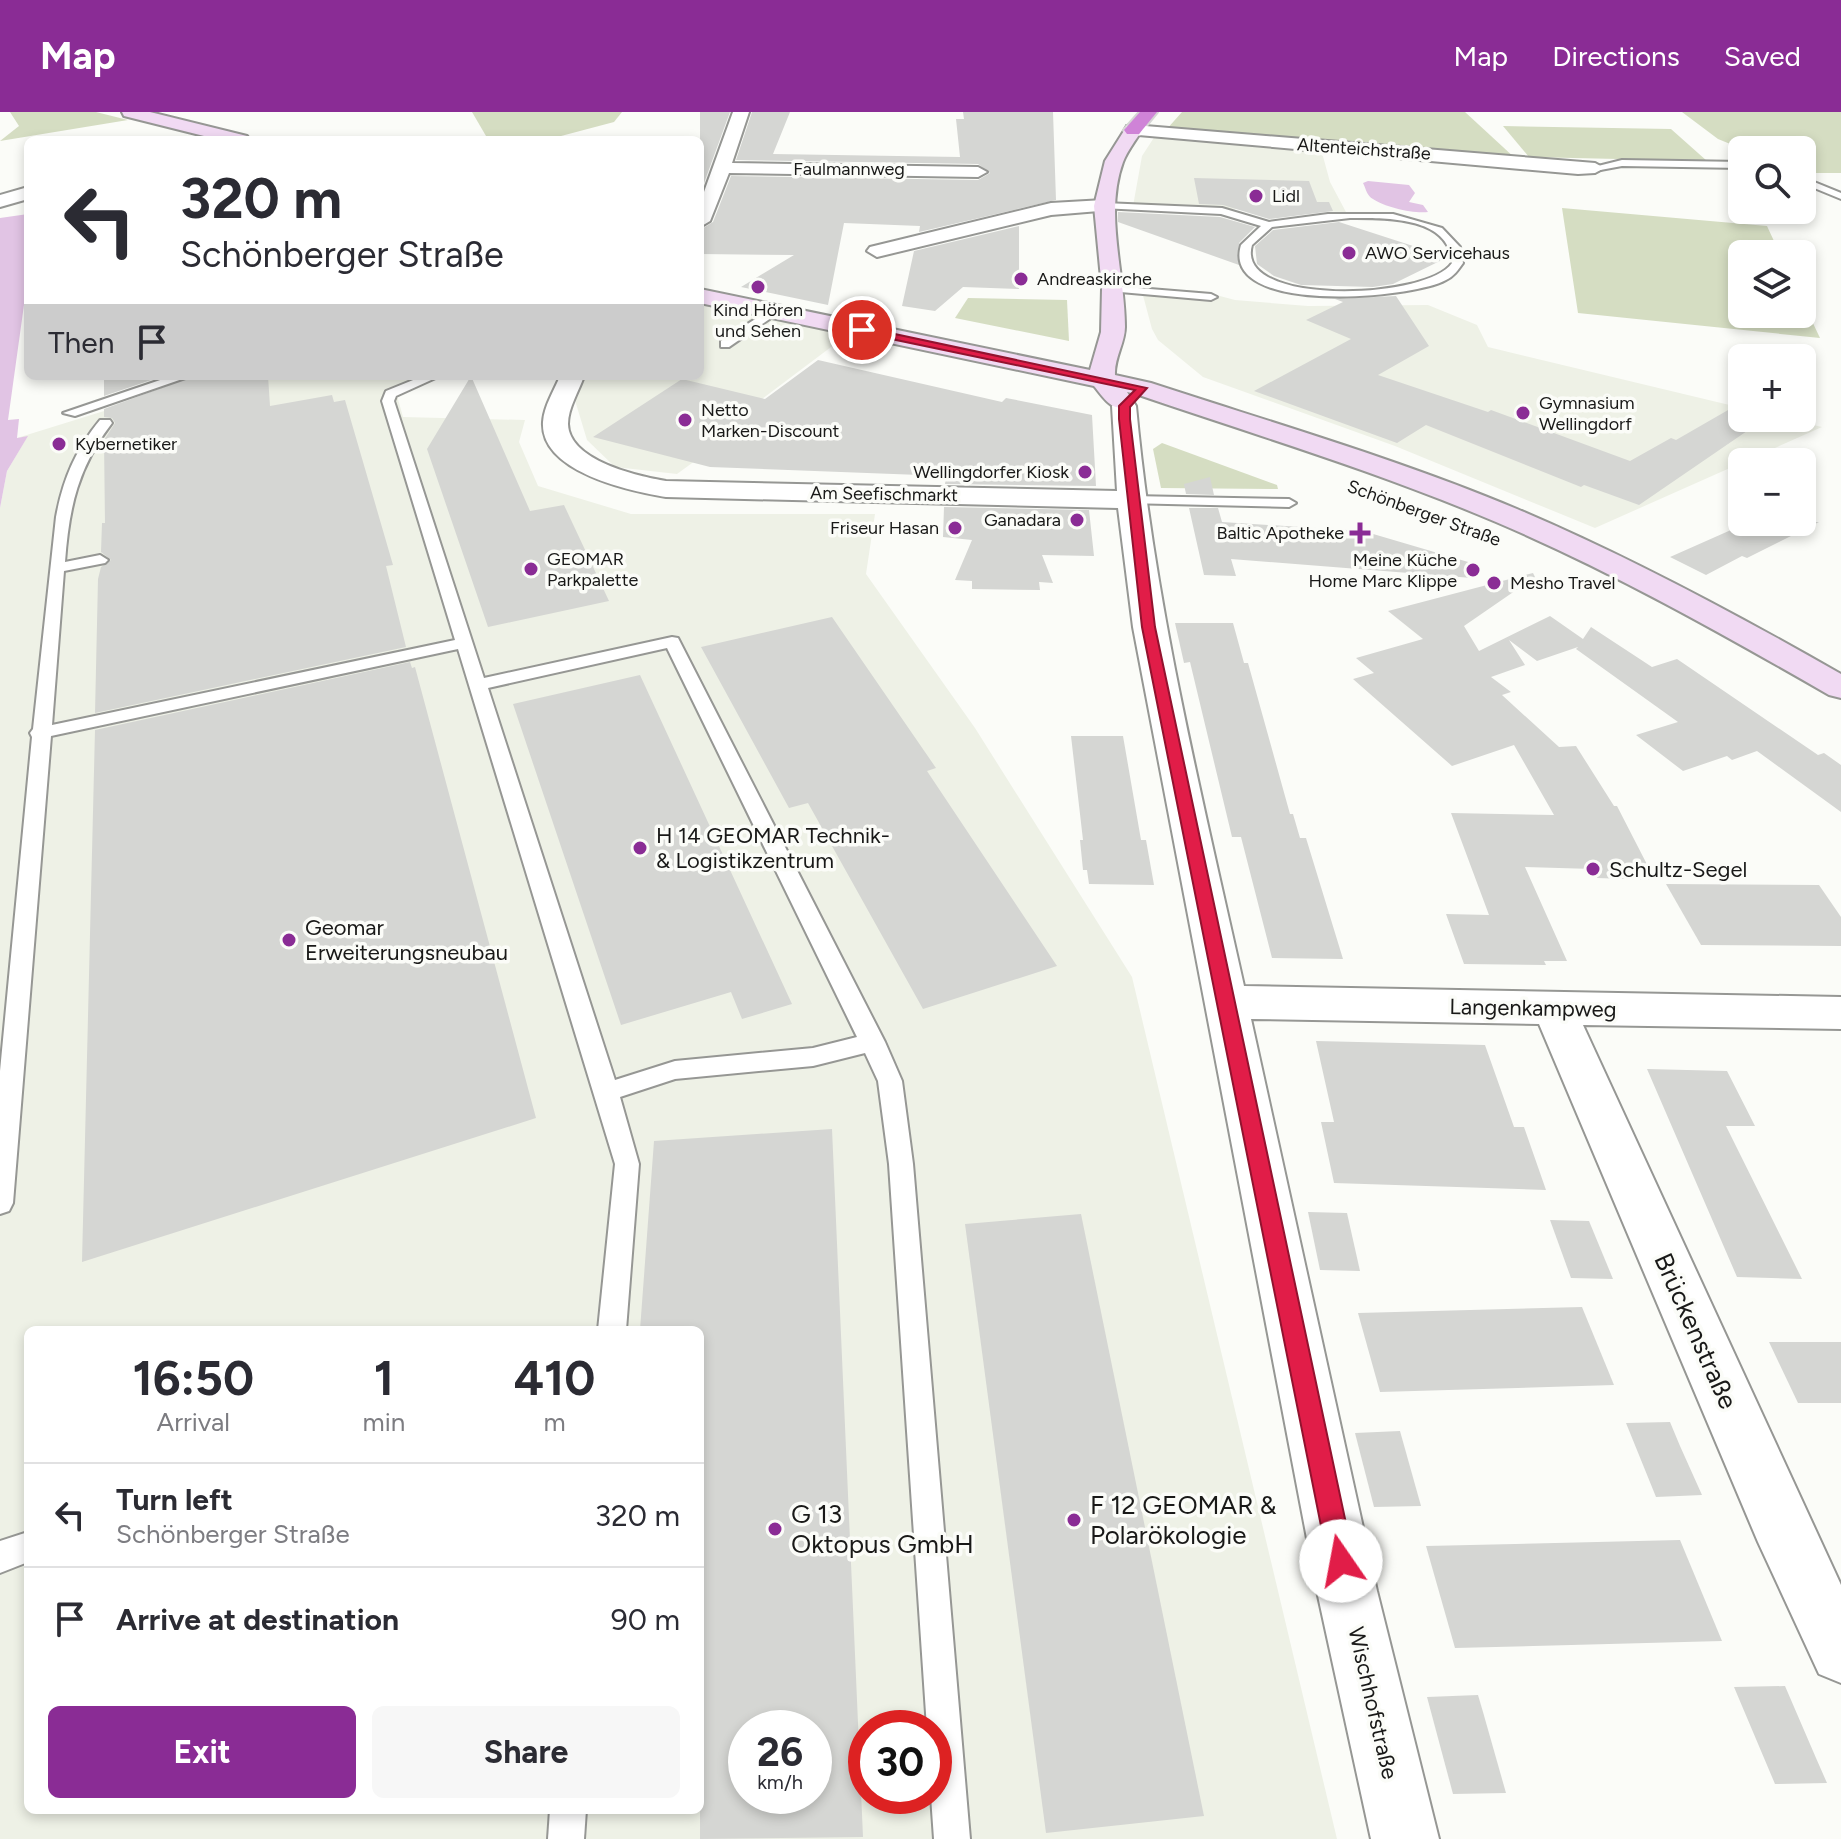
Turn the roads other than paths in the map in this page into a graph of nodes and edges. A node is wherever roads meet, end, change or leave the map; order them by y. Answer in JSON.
{"nodes":[{"id":1,"x":130,"y":112,"type":"edge"},
{"id":2,"x":741,"y":112,"type":"edge"},
{"id":3,"x":1149,"y":112,"type":"edge"},
{"id":4,"x":1133,"y":130,"type":"junction"},
{"id":5,"x":225,"y":136,"type":"edge"},
{"id":6,"x":1728,"y":165,"type":"edge"},
{"id":7,"x":721,"y":168,"type":"junction"},
{"id":8,"x":1595,"y":168,"type":"joint"},
{"id":9,"x":978,"y":172,"type":"dead end"},
{"id":10,"x":1816,"y":186,"type":"edge"},
{"id":11,"x":24,"y":194,"type":"edge"},
{"id":12,"x":1841,"y":196,"type":"edge"},
{"id":13,"x":0,"y":201,"type":"edge"},
{"id":14,"x":1104,"y":206,"type":"junction"},
{"id":15,"x":704,"y":213,"type":"edge"},
{"id":16,"x":1269,"y":225,"type":"junction"},
{"id":17,"x":877,"y":251,"type":"dead end"},
{"id":18,"x":1113,"y":289,"type":"junction"},
{"id":19,"x":704,"y":297,"type":"edge"},
{"id":20,"x":1211,"y":297,"type":"dead end"},
{"id":21,"x":775,"y":311,"type":"junction"},
{"id":22,"x":1113,"y":332,"type":"junction"},
{"id":23,"x":725,"y":344,"type":"dead end"},
{"id":24,"x":994,"y":358,"type":"junction"},
{"id":25,"x":1132,"y":379,"type":"junction"},
{"id":26,"x":173,"y":380,"type":"edge"},
{"id":27,"x":421,"y":380,"type":"edge"},
{"id":28,"x":571,"y":380,"type":"edge"},
{"id":29,"x":1103,"y":380,"type":"junction"},
{"id":30,"x":70,"y":413,"type":"dead end"},
{"id":31,"x":105,"y":423,"type":"dead end"},
{"id":32,"x":1345,"y":485,"type":"dead end"},
{"id":33,"x":1131,"y":500,"type":"junction"},
{"id":34,"x":1289,"y":503,"type":"dead end"},
{"id":35,"x":1430,"y":515,"type":"dead end"},
{"id":36,"x":100,"y":560,"type":"dead end"},
{"id":37,"x":56,"y":568,"type":"junction"},
{"id":38,"x":1723,"y":620,"type":"junction"},
{"id":39,"x":463,"y":643,"type":"junction"},
{"id":40,"x":476,"y":685,"type":"junction"},
{"id":41,"x":1841,"y":688,"type":"edge"},
{"id":42,"x":39,"y":733,"type":"junction"},
{"id":43,"x":1226,"y":1002,"type":"junction"},
{"id":44,"x":1554,"y":1009,"type":"junction"},
{"id":45,"x":1841,"y":1013,"type":"edge"},
{"id":46,"x":873,"y":1042,"type":"junction"},
{"id":47,"x":607,"y":1092,"type":"junction"},
{"id":48,"x":0,"y":1203,"type":"edge"},
{"id":49,"x":612,"y":1326,"type":"edge"},
{"id":50,"x":24,"y":1548,"type":"edge"},
{"id":51,"x":0,"y":1557,"type":"edge"},
{"id":52,"x":1841,"y":1652,"type":"edge"},
{"id":53,"x":568,"y":1814,"type":"edge"},
{"id":54,"x":566,"y":1839,"type":"edge"},
{"id":55,"x":952,"y":1839,"type":"edge"},
{"id":56,"x":1405,"y":1839,"type":"edge"}],
"edges":[{"from":1,"to":5,"type":"main road"},
{"from":2,"to":7,"type":"street"},
{"from":3,"to":4,"type":"highway"},
{"from":4,"to":8,"type":"street","name":"Altenteichstraße"},
{"from":4,"to":14,"type":"main road"},
{"from":6,"to":8,"type":"lane"},
{"from":7,"to":9,"type":"street","name":"Faulmannweg"},
{"from":7,"to":15,"type":"street"},
{"from":10,"to":12,"type":"lane"},
{"from":11,"to":13,"type":"street"},
{"from":14,"to":16,"type":"lane"},
{"from":14,"to":17,"type":"street"},
{"from":14,"to":18,"type":"main road"},
{"from":16,"to":16,"type":"lane"},
{"from":18,"to":20,"type":"lane"},
{"from":18,"to":22,"type":"main road"},
{"from":19,"to":21,"type":"main road","name":"Schönberger Straße"},
{"from":21,"to":23,"type":"lane"},
{"from":21,"to":24,"type":"main road","name":"Schönberger Straße"},
{"from":22,"to":24,"type":"main road","name":"Schönberger Straße"},
{"from":22,"to":25,"type":"main road"},
{"from":22,"to":29,"type":"main road"},
{"from":24,"to":25,"type":"main road","name":"Schönberger Straße"},
{"from":24,"to":29,"type":"main road","name":"Schönberger Straße"},
{"from":25,"to":29,"type":"main road","name":"Schönberger Straße"},
{"from":25,"to":32,"type":"main road","name":"Schönberger Straße"},
{"from":25,"to":33,"type":"street","name":"Wischhofstraße"},
{"from":25,"to":38,"type":"main road","name":"Schönberger Straße"},
{"from":26,"to":30,"type":"lane"},
{"from":27,"to":39,"type":"lane"},
{"from":28,"to":33,"type":"street","name":"Am Seefischmarkt"},
{"from":31,"to":37,"type":"lane"},
{"from":33,"to":34,"type":"lane","name":"Am Seefischmarkt"},
{"from":33,"to":43,"type":"street","name":"Wischhofstraße"},
{"from":35,"to":38,"type":"main road","name":"Schönberger Straße"},
{"from":36,"to":37,"type":"lane"},
{"from":37,"to":42,"type":"lane"},
{"from":38,"to":41,"type":"main road","name":"Schönberger Straße"},
{"from":39,"to":40,"type":"lane"},
{"from":39,"to":42,"type":"lane"},
{"from":40,"to":46,"type":"lane"},
{"from":40,"to":47,"type":"lane"},
{"from":42,"to":48,"type":"lane"},
{"from":43,"to":44,"type":"street","name":"Langenkampweg"},
{"from":43,"to":56,"type":"street","name":"Wischhofstraße"},
{"from":44,"to":45,"type":"street","name":"Langenkampweg"},
{"from":44,"to":52,"type":"street","name":"Brückenstraße"},
{"from":46,"to":47,"type":"lane"},
{"from":46,"to":55,"type":"lane"},
{"from":47,"to":49,"type":"lane"},
{"from":50,"to":51,"type":"lane"},
{"from":53,"to":54,"type":"lane"}]}
